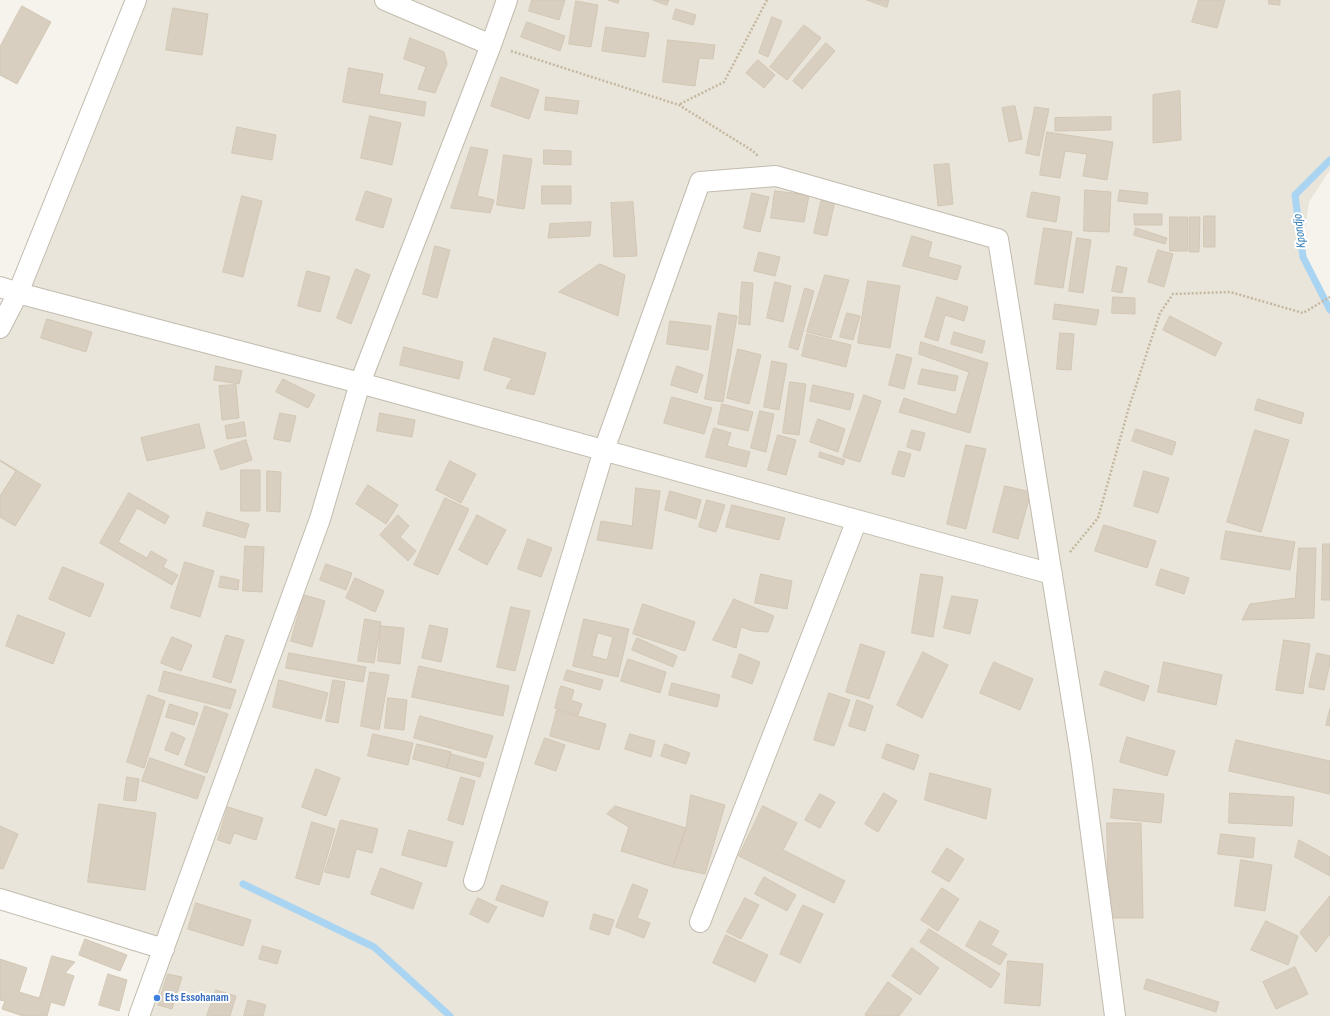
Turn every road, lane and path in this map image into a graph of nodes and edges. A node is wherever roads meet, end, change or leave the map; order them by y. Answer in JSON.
{"nodes":[{"id":1,"x":136,"y":0,"type":"edge"},
{"id":2,"x":386,"y":0,"type":"edge"},
{"id":3,"x":506,"y":0,"type":"edge"},
{"id":4,"x":766,"y":0,"type":"edge"},
{"id":5,"x":491,"y":45,"type":"junction"},
{"id":6,"x":679,"y":105,"type":"junction"},
{"id":7,"x":776,"y":176,"type":"junction"},
{"id":8,"x":9,"y":290,"type":"edge"},
{"id":9,"x":1330,"y":297,"type":"edge"},
{"id":10,"x":0,"y":328,"type":"edge"},
{"id":11,"x":360,"y":383,"type":"junction"},
{"id":12,"x":604,"y":450,"type":"junction"},
{"id":13,"x":857,"y":520,"type":"junction"},
{"id":14,"x":1052,"y":574,"type":"junction"},
{"id":15,"x":474,"y":881,"type":"dead end"},
{"id":16,"x":0,"y":899,"type":"edge"},
{"id":17,"x":700,"y":922,"type":"dead end"},
{"id":18,"x":164,"y":949,"type":"junction"},
{"id":19,"x":140,"y":1016,"type":"edge"},
{"id":20,"x":1114,"y":1016,"type":"edge"}],
"edges":[{"from":1,"to":8,"type":"street"},
{"from":2,"to":5,"type":"street"},
{"from":3,"to":5,"type":"street"},
{"from":4,"to":6,"type":"path"},
{"from":5,"to":6,"type":"path"},
{"from":5,"to":11,"type":"street"},
{"from":6,"to":7,"type":"path"},
{"from":7,"to":12,"type":"street"},
{"from":7,"to":14,"type":"street"},
{"from":8,"to":10,"type":"street"},
{"from":8,"to":11,"type":"street"},
{"from":9,"to":14,"type":"path"},
{"from":11,"to":12,"type":"street"},
{"from":11,"to":18,"type":"street"},
{"from":12,"to":13,"type":"street"},
{"from":12,"to":15,"type":"street"},
{"from":13,"to":14,"type":"street"},
{"from":13,"to":17,"type":"street"},
{"from":14,"to":20,"type":"street"},
{"from":16,"to":18,"type":"street"},
{"from":18,"to":19,"type":"street"}]}
